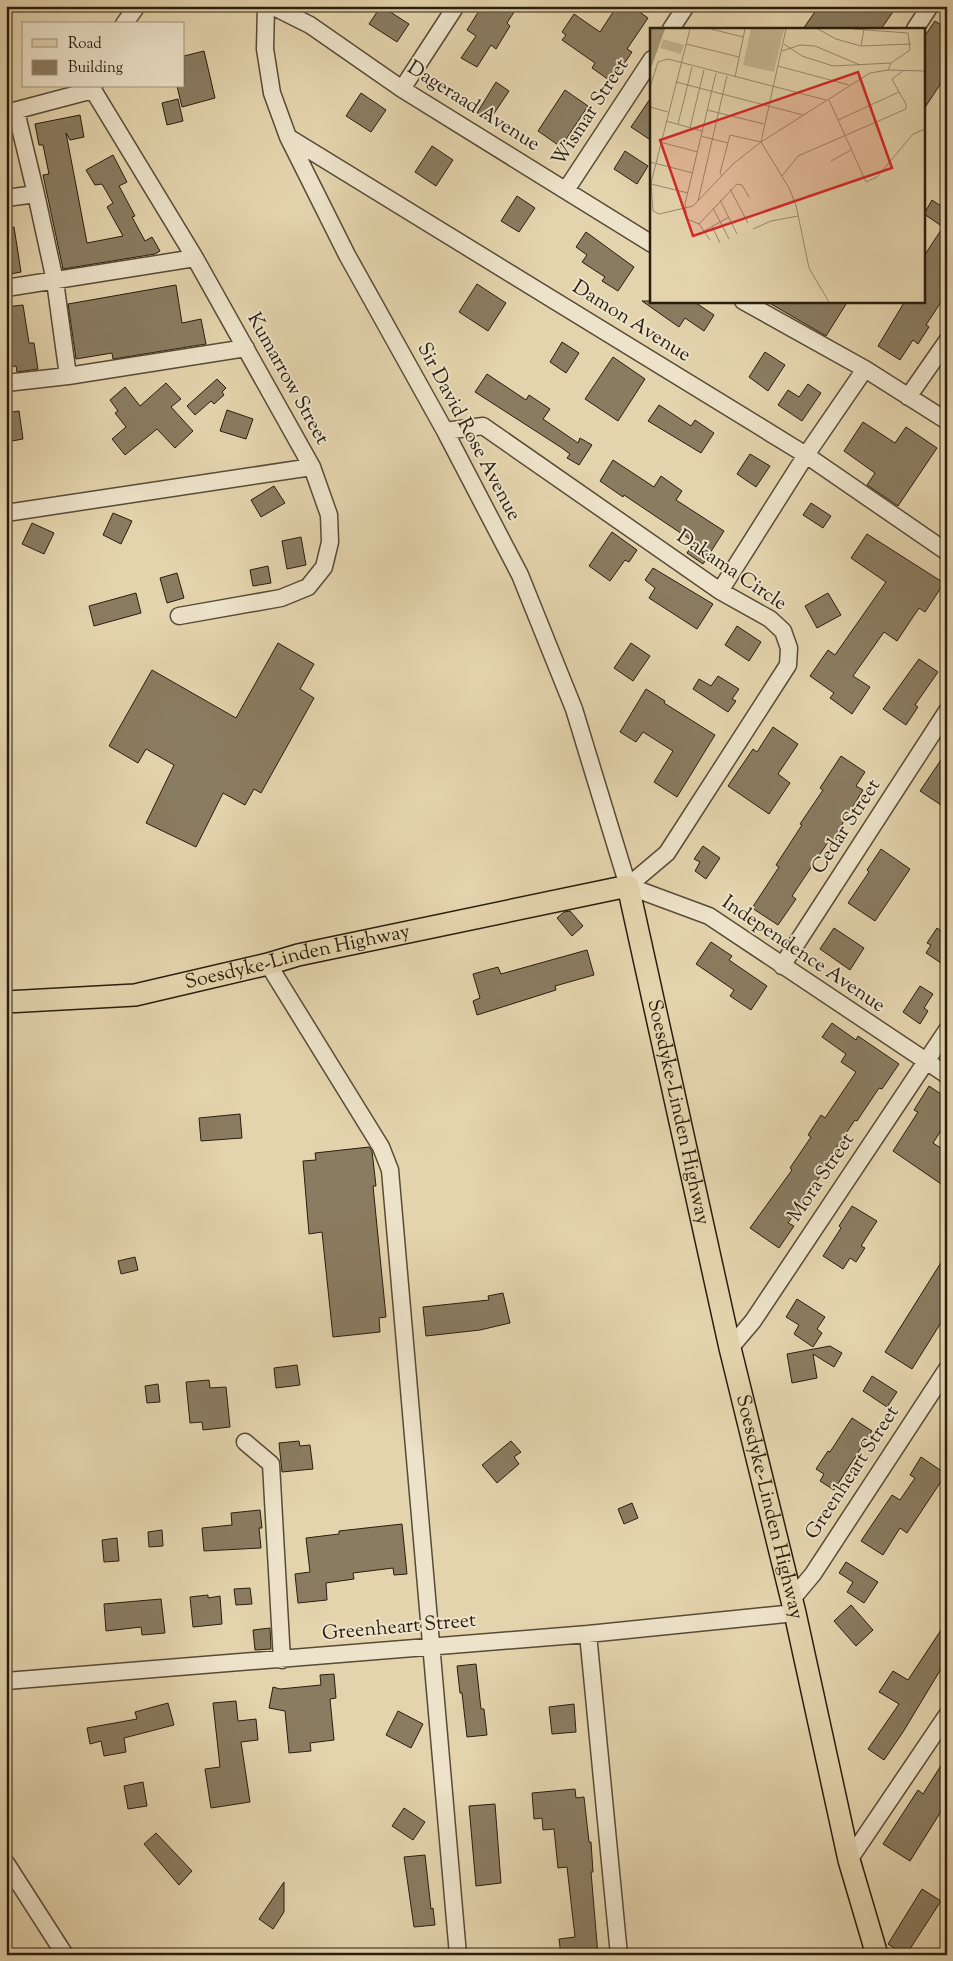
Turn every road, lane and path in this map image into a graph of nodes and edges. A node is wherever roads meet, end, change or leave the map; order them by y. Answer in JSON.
{"nodes":[{"id":1,"x":137,"y":6,"type":"edge"},
{"id":2,"x":266,"y":6,"type":"edge"},
{"id":3,"x":272,"y":6,"type":"edge"},
{"id":4,"x":456,"y":6,"type":"edge"},
{"id":5,"x":686,"y":6,"type":"edge"},
{"id":6,"x":930,"y":6,"type":"edge"},
{"id":7,"x":125,"y":22,"type":"edge"},
{"id":8,"x":672,"y":28,"type":"edge"},
{"id":9,"x":916,"y":28,"type":"edge"},
{"id":10,"x":650,"y":62,"type":"edge"},
{"id":11,"x":93,"y":88,"type":"edge"},
{"id":12,"x":402,"y":89,"type":"junction"},
{"id":13,"x":11,"y":112,"type":"edge"},
{"id":14,"x":288,"y":137,"type":"junction"},
{"id":15,"x":566,"y":190,"type":"junction"},
{"id":16,"x":36,"y":194,"type":"junction"},
{"id":17,"x":6,"y":198,"type":"edge"},
{"id":18,"x":650,"y":243,"type":"edge"},
{"id":19,"x":195,"y":258,"type":"junction"},
{"id":20,"x":55,"y":281,"type":"junction"},
{"id":21,"x":6,"y":288,"type":"edge"},
{"id":22,"x":745,"y":302,"type":"edge"},
{"id":23,"x":947,"y":341,"type":"edge"},
{"id":24,"x":246,"y":348,"type":"junction"},
{"id":25,"x":865,"y":369,"type":"junction"},
{"id":26,"x":68,"y":376,"type":"junction"},
{"id":27,"x":6,"y":383,"type":"edge"},
{"id":28,"x":908,"y":397,"type":"junction"},
{"id":29,"x":947,"y":422,"type":"edge"},
{"id":30,"x":445,"y":431,"type":"junction"},
{"id":31,"x":806,"y":455,"type":"junction"},
{"id":32,"x":312,"y":466,"type":"junction"},
{"id":33,"x":6,"y":513,"type":"edge"},
{"id":34,"x":947,"y":552,"type":"edge"},
{"id":35,"x":720,"y":591,"type":"junction"},
{"id":36,"x":179,"y":616,"type":"dead end"},
{"id":37,"x":947,"y":711,"type":"edge"},
{"id":38,"x":628,"y":886,"type":"junction"},
{"id":39,"x":268,"y":964,"type":"junction"},
{"id":40,"x":782,"y":966,"type":"junction"},
{"id":41,"x":6,"y":1002,"type":"edge"},
{"id":42,"x":947,"y":1030,"type":"edge"},
{"id":43,"x":926,"y":1062,"type":"junction"},
{"id":44,"x":947,"y":1075,"type":"edge"},
{"id":45,"x":730,"y":1348,"type":"junction"},
{"id":46,"x":947,"y":1369,"type":"edge"},
{"id":47,"x":245,"y":1442,"type":"dead end"},
{"id":48,"x":793,"y":1606,"type":"junction"},
{"id":49,"x":588,"y":1634,"type":"junction"},
{"id":50,"x":432,"y":1646,"type":"junction"},
{"id":51,"x":282,"y":1660,"type":"junction"},
{"id":52,"x":6,"y":1681,"type":"edge"},
{"id":53,"x":947,"y":1714,"type":"edge"},
{"id":54,"x":850,"y":1860,"type":"junction"},
{"id":55,"x":6,"y":1863,"type":"edge"},
{"id":56,"x":65,"y":1955,"type":"edge"},
{"id":57,"x":458,"y":1955,"type":"edge"},
{"id":58,"x":619,"y":1955,"type":"edge"},
{"id":59,"x":877,"y":1955,"type":"edge"}],
"edges":[{"from":1,"to":7,"type":"street"},
{"from":2,"to":14,"type":"street","name":"Sir David Rose Avenue"},
{"from":3,"to":12,"type":"street","name":"Dageraad Avenue"},
{"from":4,"to":12,"type":"street"},
{"from":5,"to":8,"type":"street"},
{"from":6,"to":9,"type":"street"},
{"from":10,"to":15,"type":"street","name":"Wismar Street"},
{"from":11,"to":13,"type":"street"},
{"from":11,"to":19,"type":"street","name":"Kumarrow Street"},
{"from":12,"to":15,"type":"street","name":"Dageraad Avenue"},
{"from":13,"to":16,"type":"street"},
{"from":14,"to":30,"type":"street","name":"Sir David Rose Avenue"},
{"from":14,"to":31,"type":"street","name":"Damon Avenue"},
{"from":15,"to":18,"type":"street","name":"Dageraad Avenue"},
{"from":16,"to":17,"type":"street"},
{"from":16,"to":20,"type":"street"},
{"from":19,"to":20,"type":"street"},
{"from":19,"to":24,"type":"street","name":"Kumarrow Street"},
{"from":20,"to":21,"type":"street"},
{"from":20,"to":26,"type":"street"},
{"from":22,"to":25,"type":"street"},
{"from":23,"to":28,"type":"street"},
{"from":24,"to":26,"type":"street"},
{"from":24,"to":32,"type":"street","name":"Kumarrow Street"},
{"from":25,"to":28,"type":"street"},
{"from":25,"to":31,"type":"street"},
{"from":26,"to":27,"type":"street"},
{"from":28,"to":29,"type":"street"},
{"from":30,"to":35,"type":"street","name":"Dakama Circle"},
{"from":30,"to":38,"type":"street","name":"Sir David Rose Avenue"},
{"from":31,"to":34,"type":"street","name":"Damon Avenue"},
{"from":31,"to":35,"type":"street"},
{"from":32,"to":33,"type":"street"},
{"from":32,"to":36,"type":"street","name":"Kumarrow Street"},
{"from":35,"to":38,"type":"street","name":"Dakama Circle"},
{"from":37,"to":40,"type":"street","name":"Cedar Street"},
{"from":38,"to":39,"type":"main road","name":"Soesdyke-Linden Highway"},
{"from":38,"to":40,"type":"street","name":"Independence Avenue"},
{"from":38,"to":45,"type":"main road","name":"Soesdyke-Linden Highway"},
{"from":39,"to":41,"type":"main road","name":"Soesdyke-Linden Highway"},
{"from":39,"to":50,"type":"street"},
{"from":40,"to":43,"type":"street","name":"Independence Avenue"},
{"from":42,"to":43,"type":"street","name":"Mora Street"},
{"from":43,"to":44,"type":"street","name":"Independence Avenue"},
{"from":43,"to":45,"type":"street","name":"Mora Street"},
{"from":45,"to":48,"type":"main road","name":"Soesdyke-Linden Highway"},
{"from":46,"to":48,"type":"street","name":"Greenheart Street"},
{"from":47,"to":51,"type":"street"},
{"from":48,"to":49,"type":"street","name":"Greenheart Street"},
{"from":48,"to":54,"type":"main road","name":"Soesdyke-Linden Highway"},
{"from":49,"to":50,"type":"street","name":"Greenheart Street"},
{"from":49,"to":58,"type":"street"},
{"from":50,"to":51,"type":"street","name":"Greenheart Street"},
{"from":50,"to":57,"type":"street"},
{"from":51,"to":52,"type":"street","name":"Greenheart Street"},
{"from":53,"to":54,"type":"street"},
{"from":54,"to":59,"type":"main road","name":"Soesdyke-Linden Highway"},
{"from":55,"to":56,"type":"street"}]}
